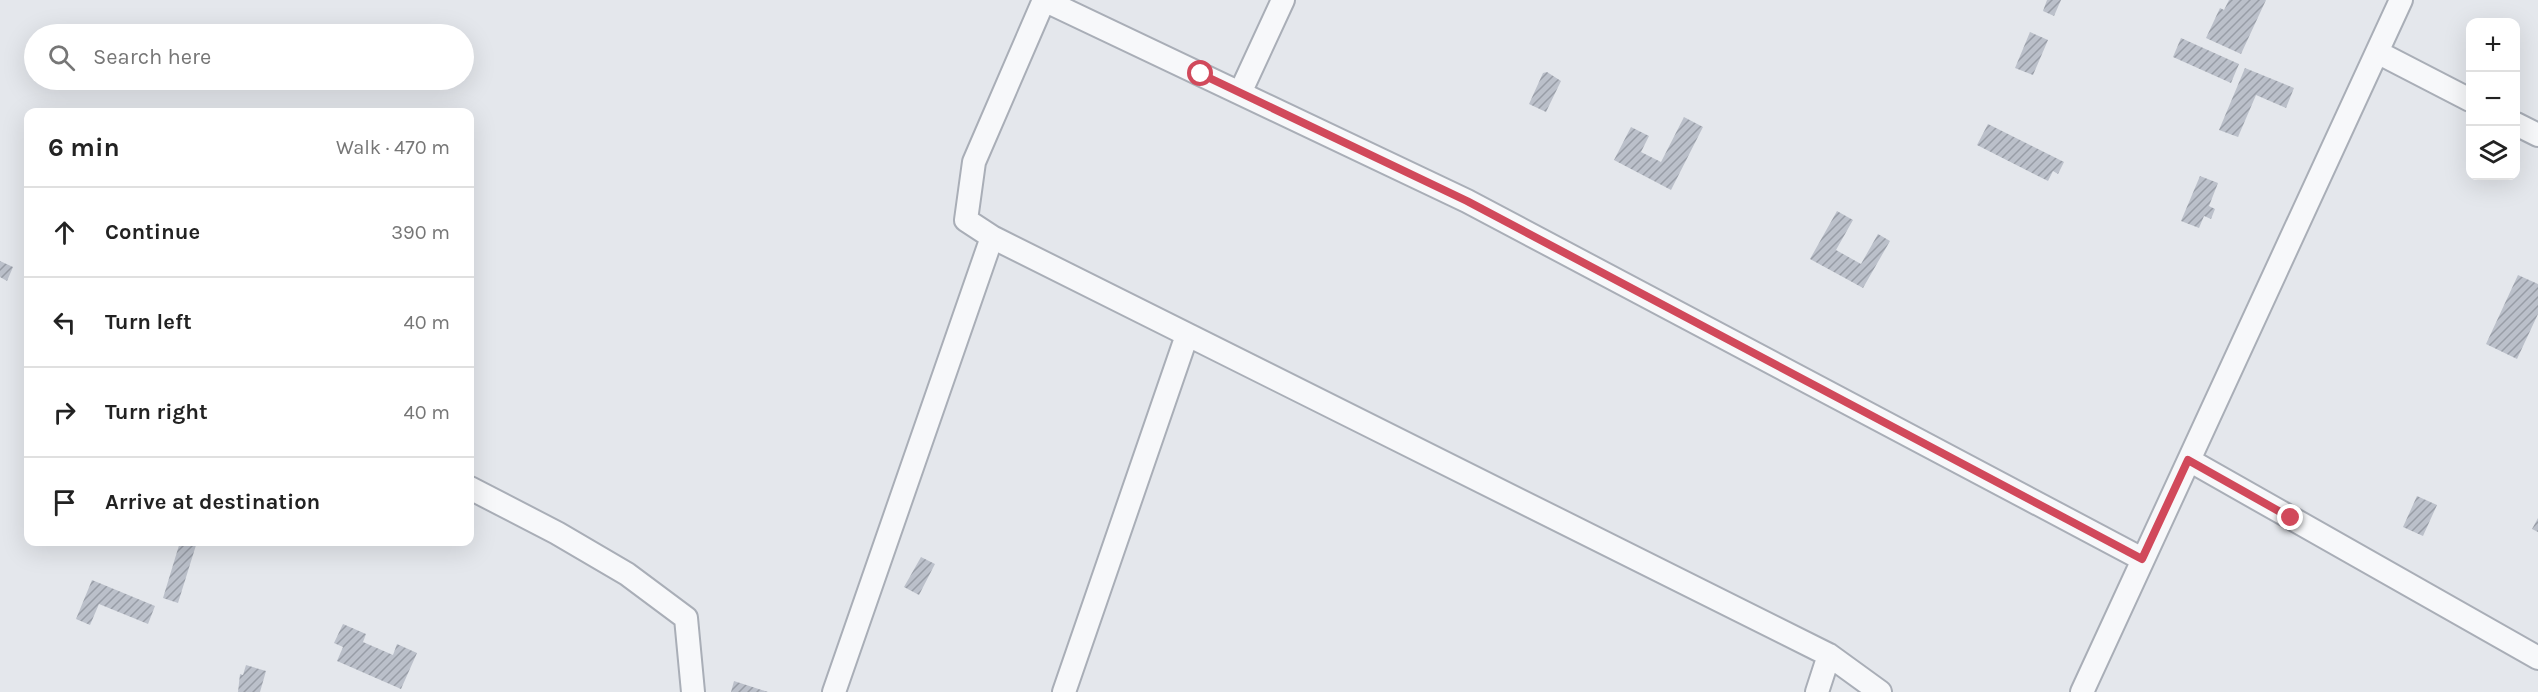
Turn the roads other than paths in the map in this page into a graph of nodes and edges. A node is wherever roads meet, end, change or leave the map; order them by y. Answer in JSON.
{"nodes":[{"id":1,"x":1044,"y":0,"type":"edge"},
{"id":2,"x":1282,"y":0,"type":"edge"},
{"id":3,"x":2401,"y":0,"type":"edge"},
{"id":4,"x":2379,"y":53,"type":"junction"},
{"id":5,"x":1240,"y":93,"type":"junction"},
{"id":6,"x":2466,"y":98,"type":"edge"},
{"id":7,"x":2520,"y":126,"type":"edge"},
{"id":8,"x":2538,"y":135,"type":"edge"},
{"id":9,"x":992,"y":237,"type":"junction"},
{"id":10,"x":1187,"y":335,"type":"junction"},
{"id":11,"x":2188,"y":460,"type":"junction"},
{"id":12,"x":474,"y":490,"type":"edge"},
{"id":13,"x":2142,"y":559,"type":"junction"},
{"id":14,"x":1829,"y":655,"type":"junction"},
{"id":15,"x":2538,"y":658,"type":"edge"},
{"id":16,"x":693,"y":692,"type":"edge"},
{"id":17,"x":834,"y":692,"type":"edge"},
{"id":18,"x":1064,"y":692,"type":"edge"},
{"id":19,"x":1817,"y":692,"type":"edge"},
{"id":20,"x":1880,"y":692,"type":"edge"},
{"id":21,"x":2082,"y":692,"type":"edge"}],
"edges":[{"from":1,"to":5,"type":"street"},
{"from":1,"to":9,"type":"street"},
{"from":2,"to":5,"type":"street"},
{"from":3,"to":4,"type":"street"},
{"from":4,"to":6,"type":"street"},
{"from":4,"to":11,"type":"street"},
{"from":5,"to":13,"type":"street"},
{"from":7,"to":8,"type":"street"},
{"from":9,"to":10,"type":"street"},
{"from":9,"to":17,"type":"street"},
{"from":10,"to":14,"type":"street"},
{"from":10,"to":18,"type":"street"},
{"from":11,"to":13,"type":"street"},
{"from":11,"to":15,"type":"street"},
{"from":12,"to":16,"type":"street"},
{"from":13,"to":21,"type":"street"},
{"from":14,"to":19,"type":"street"},
{"from":14,"to":20,"type":"street"}]}
